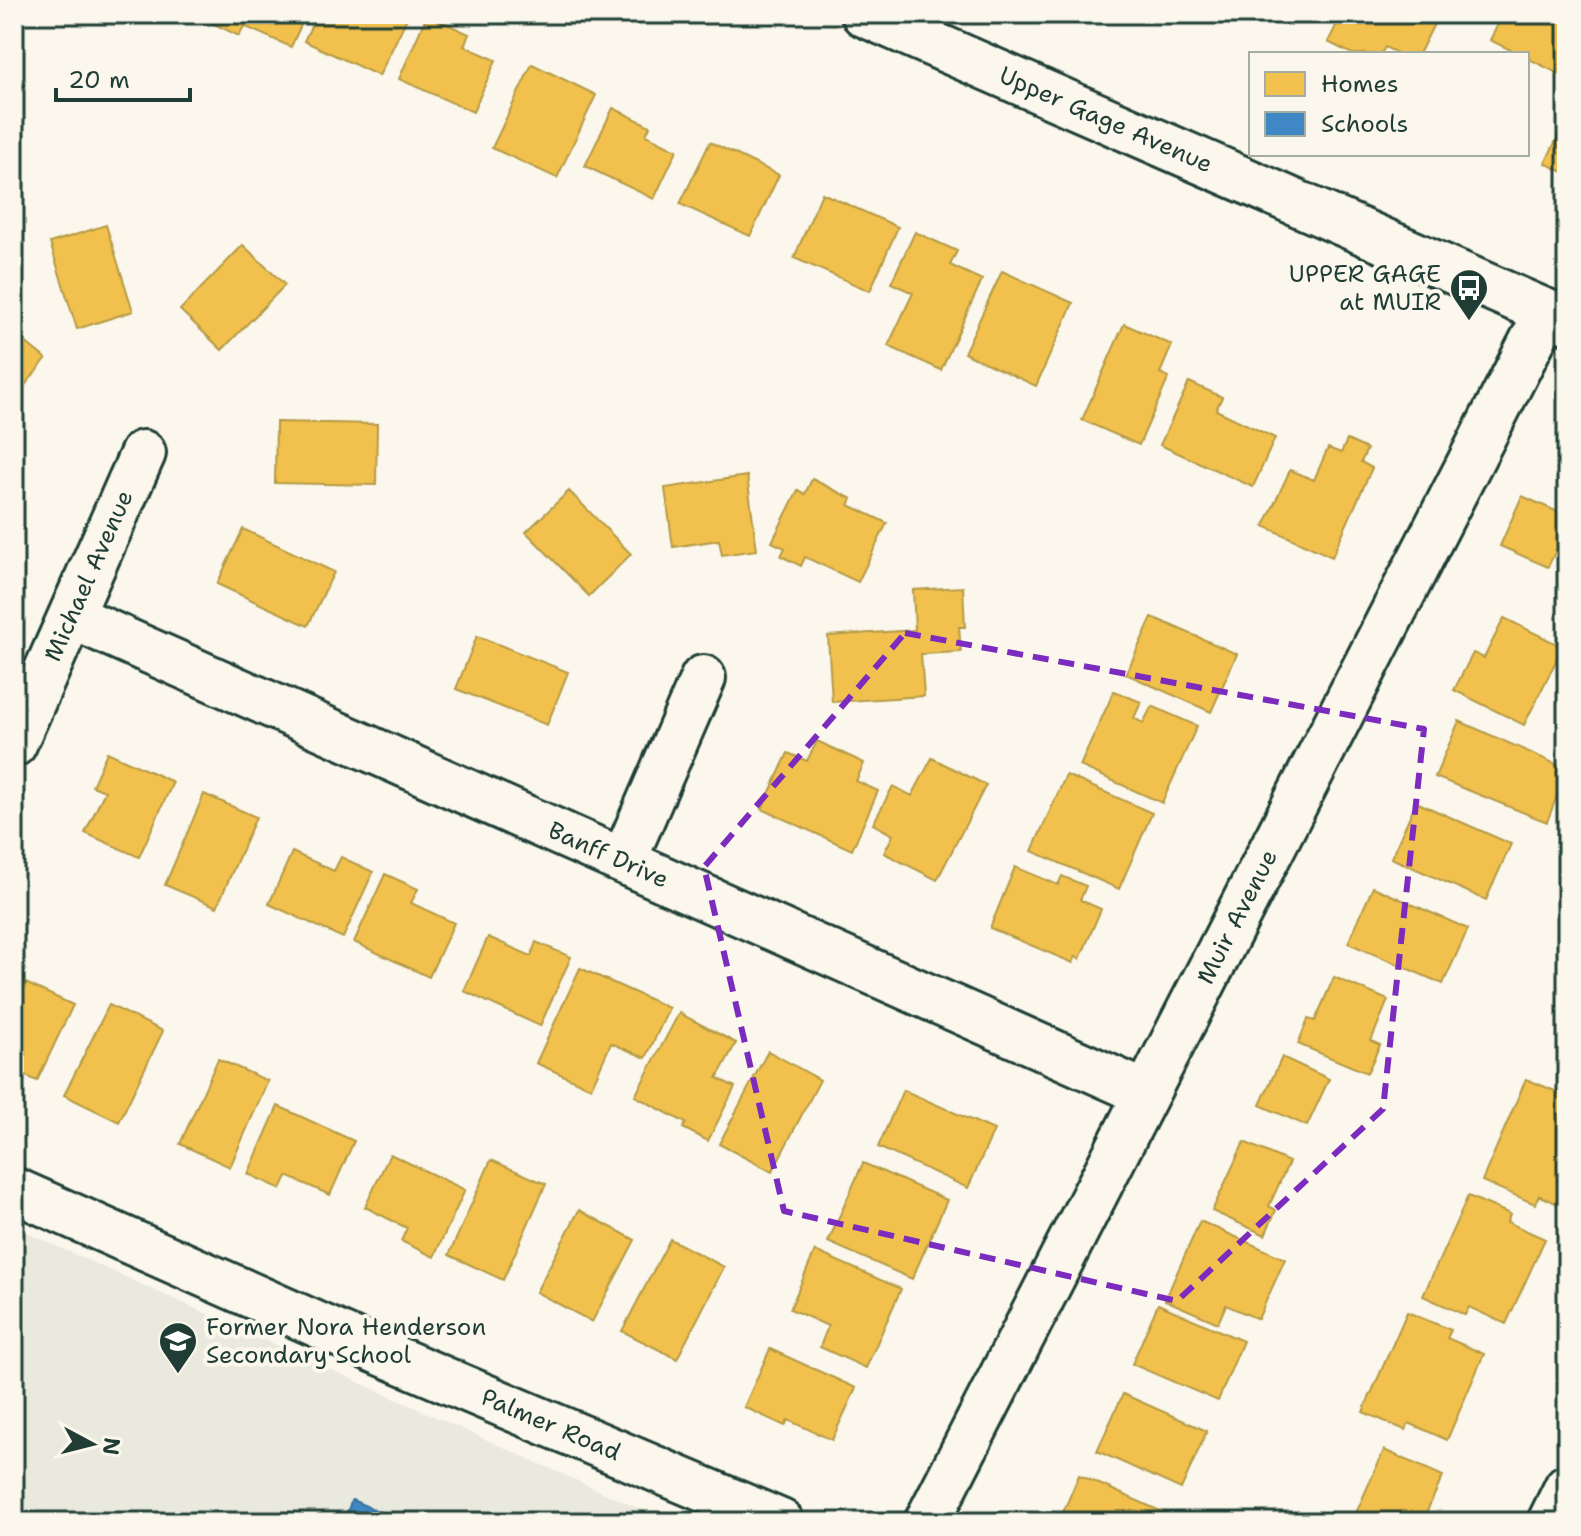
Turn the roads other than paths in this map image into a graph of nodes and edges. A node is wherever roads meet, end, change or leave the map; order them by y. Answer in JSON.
{"nodes":[{"id":1,"x":864,"y":14,"type":"edge"},
{"id":2,"x":1557,"y":316,"type":"edge"},
{"id":3,"x":143,"y":453,"type":"dead end"},
{"id":4,"x":73,"y":617,"type":"junction"},
{"id":5,"x":703,"y":678,"type":"dead end"},
{"id":6,"x":14,"y":744,"type":"edge"},
{"id":7,"x":624,"y":860,"type":"junction"},
{"id":8,"x":1145,"y":1093,"type":"junction"},
{"id":9,"x":14,"y":1190,"type":"edge"},
{"id":10,"x":1567,"y":1487,"type":"edge"},
{"id":11,"x":781,"y":1522,"type":"edge"},
{"id":12,"x":927,"y":1522,"type":"edge"},
{"id":13,"x":1550,"y":1522,"type":"edge"}],
"edges":[{"from":1,"to":2,"type":"street","name":"Upper Gage Avenue"},
{"from":2,"to":8,"type":"street","name":"Muir Avenue"},
{"from":3,"to":4,"type":"street","name":"Michael Avenue"},
{"from":4,"to":6,"type":"street","name":"Michael Avenue"},
{"from":4,"to":7,"type":"street","name":"Banff Drive"},
{"from":5,"to":7,"type":"street"},
{"from":7,"to":8,"type":"street","name":"Banff Drive"},
{"from":8,"to":12,"type":"street","name":"Muir Avenue"},
{"from":9,"to":11,"type":"street","name":"Palmer Road"},
{"from":10,"to":13,"type":"street"}]}
